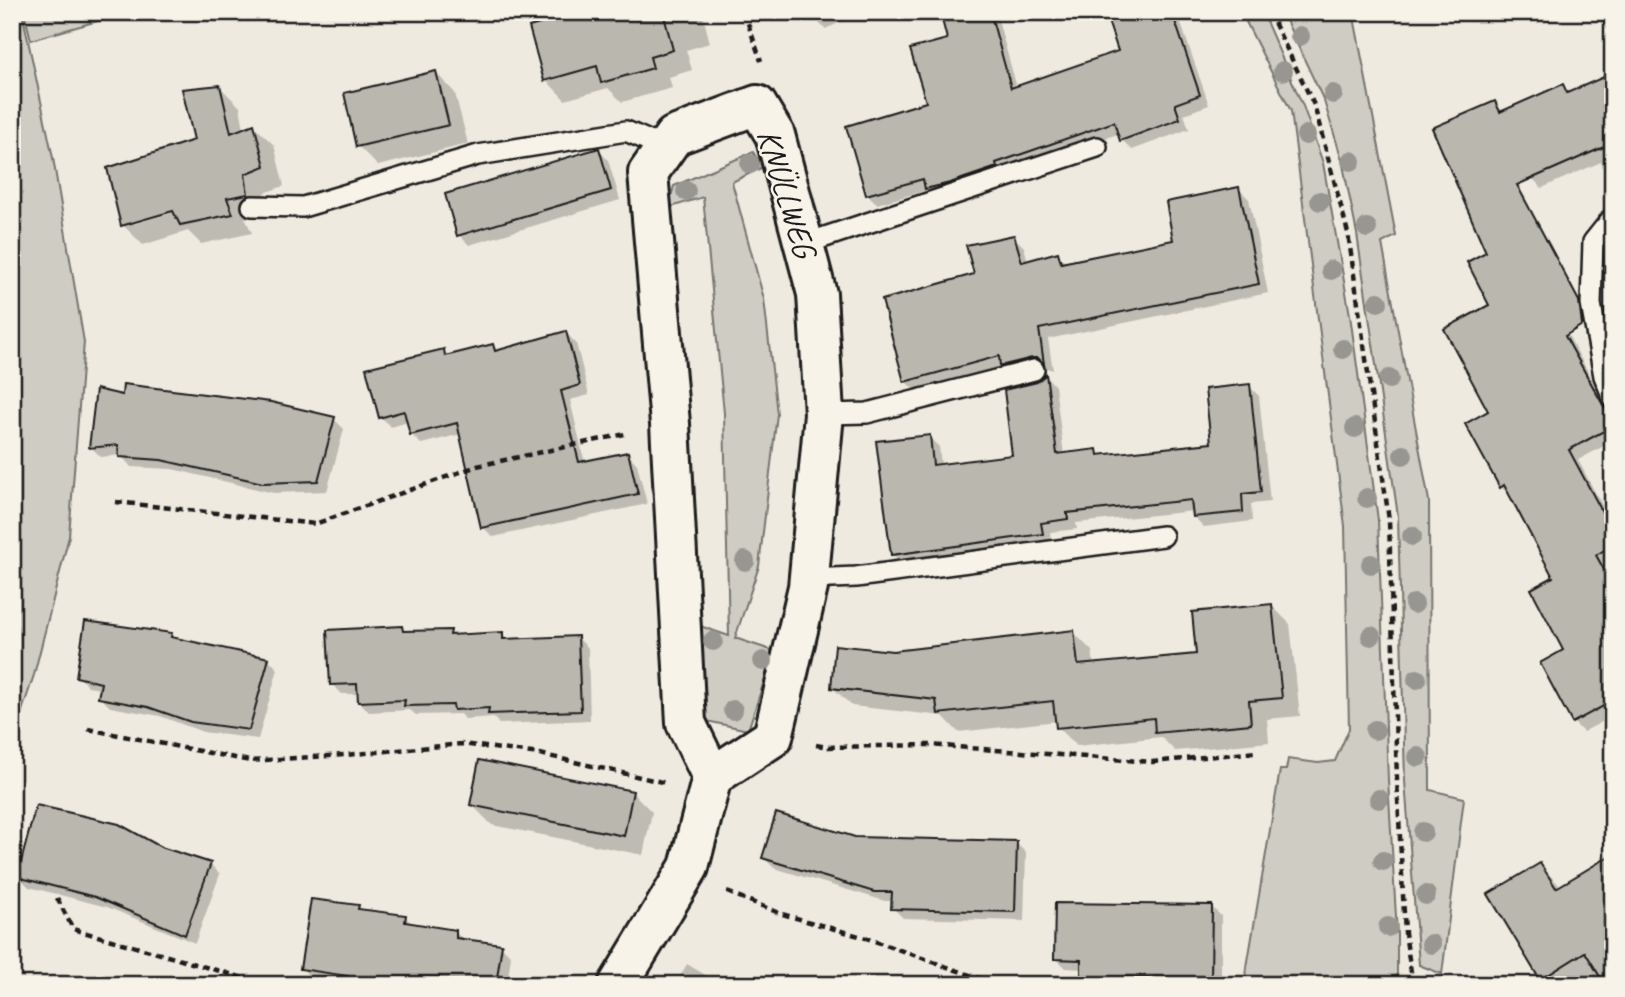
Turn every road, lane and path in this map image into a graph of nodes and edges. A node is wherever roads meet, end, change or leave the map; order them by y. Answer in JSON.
{"nodes":[{"id":1,"x":1269,"y":12,"type":"edge"},
{"id":2,"x":1097,"y":147,"type":"dead end"},
{"id":3,"x":665,"y":148,"type":"junction"},
{"id":4,"x":252,"y":206,"type":"dead end"},
{"id":5,"x":1613,"y":217,"type":"edge"},
{"id":6,"x":804,"y":244,"type":"junction"},
{"id":7,"x":1034,"y":370,"type":"dead end"},
{"id":8,"x":1613,"y":398,"type":"edge"},
{"id":9,"x":824,"y":414,"type":"junction"},
{"id":10,"x":670,"y":424,"type":"junction"},
{"id":11,"x":116,"y":502,"type":"dead end"},
{"id":12,"x":1163,"y":536,"type":"dead end"},
{"id":13,"x":809,"y":579,"type":"junction"},
{"id":14,"x":88,"y":729,"type":"dead end"},
{"id":15,"x":773,"y":737,"type":"junction"},
{"id":16,"x":1257,"y":752,"type":"dead end"},
{"id":17,"x":709,"y":785,"type":"junction"},
{"id":18,"x":684,"y":875,"type":"junction"},
{"id":19,"x":57,"y":898,"type":"dead end"},
{"id":20,"x":259,"y":985,"type":"edge"},
{"id":21,"x":618,"y":985,"type":"edge"},
{"id":22,"x":998,"y":985,"type":"edge"},
{"id":23,"x":1413,"y":985,"type":"edge"}],
"edges":[{"from":1,"to":23,"type":"path"},
{"from":2,"to":6,"type":"lane"},
{"from":3,"to":4,"type":"lane"},
{"from":3,"to":6,"type":"street","name":"KNÜLLWEG"},
{"from":3,"to":10,"type":"street","name":"KNÜLLWEG"},
{"from":5,"to":8,"type":"lane"},
{"from":6,"to":9,"type":"street","name":"KNÜLLWEG"},
{"from":7,"to":9,"type":"lane"},
{"from":9,"to":13,"type":"street","name":"KNÜLLWEG"},
{"from":10,"to":11,"type":"path"},
{"from":10,"to":17,"type":"street","name":"KNÜLLWEG"},
{"from":12,"to":13,"type":"lane"},
{"from":13,"to":15,"type":"street","name":"KNÜLLWEG"},
{"from":14,"to":17,"type":"path"},
{"from":15,"to":16,"type":"path"},
{"from":15,"to":17,"type":"street"},
{"from":17,"to":18,"type":"street"},
{"from":18,"to":21,"type":"street"},
{"from":18,"to":22,"type":"path"},
{"from":19,"to":20,"type":"path"}]}
